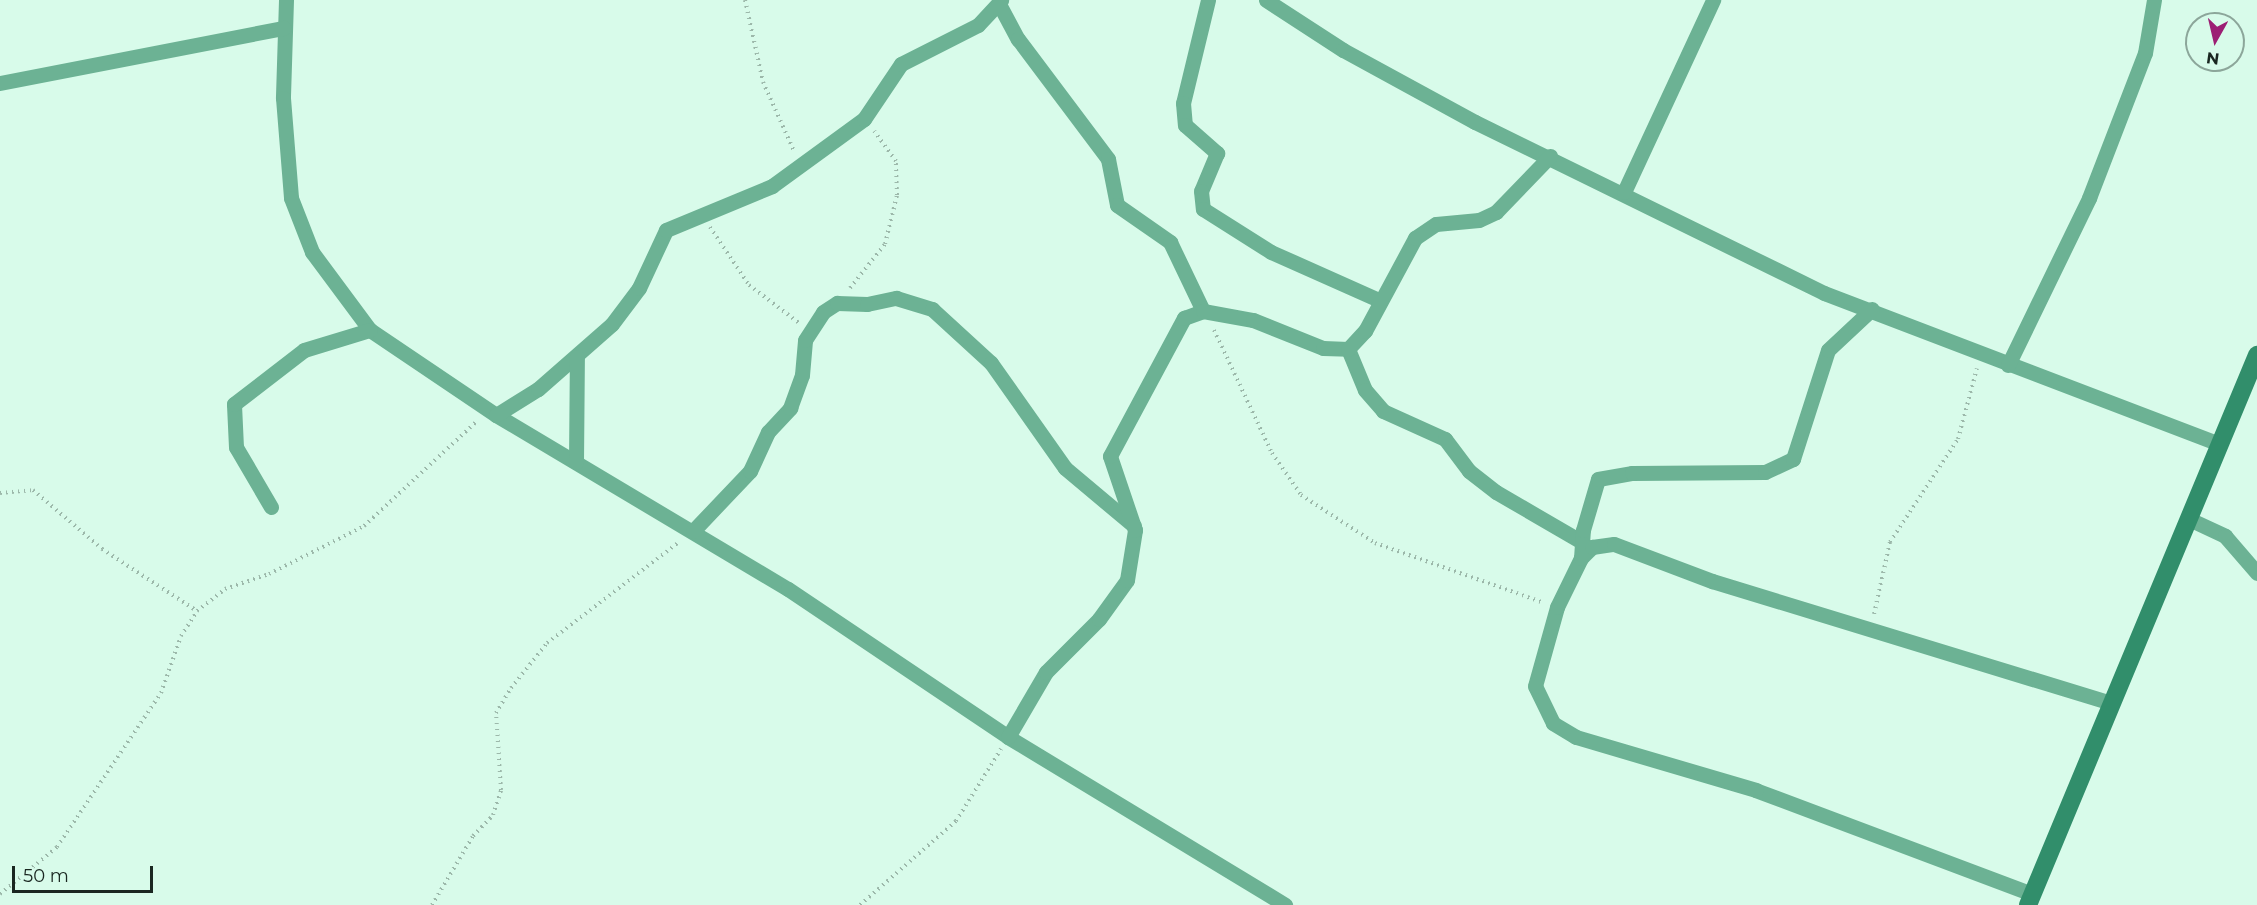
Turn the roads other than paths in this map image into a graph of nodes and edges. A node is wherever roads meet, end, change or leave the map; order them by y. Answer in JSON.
{"nodes":[{"id":1,"x":286,"y":0,"type":"edge"},
{"id":2,"x":1208,"y":0,"type":"edge"},
{"id":3,"x":1266,"y":0,"type":"edge"},
{"id":4,"x":1713,"y":0,"type":"edge"},
{"id":5,"x":2154,"y":0,"type":"edge"},
{"id":6,"x":1000,"y":2,"type":"edge"},
{"id":7,"x":284,"y":27,"type":"junction"},
{"id":8,"x":0,"y":83,"type":"edge"},
{"id":9,"x":1550,"y":156,"type":"junction"},
{"id":10,"x":1624,"y":192,"type":"junction"},
{"id":11,"x":1379,"y":300,"type":"junction"},
{"id":12,"x":1872,"y":309,"type":"junction"},
{"id":13,"x":1203,"y":311,"type":"junction"},
{"id":14,"x":370,"y":330,"type":"junction"},
{"id":15,"x":1348,"y":349,"type":"junction"},
{"id":16,"x":2257,"y":355,"type":"edge"},
{"id":17,"x":577,"y":357,"type":"junction"},
{"id":18,"x":2008,"y":364,"type":"junction"},
{"id":19,"x":492,"y":413,"type":"junction"},
{"id":20,"x":2220,"y":444,"type":"junction"},
{"id":21,"x":576,"y":462,"type":"junction"},
{"id":22,"x":271,"y":507,"type":"dead end"},
{"id":23,"x":2188,"y":519,"type":"junction"},
{"id":24,"x":1134,"y":526,"type":"junction"},
{"id":25,"x":693,"y":531,"type":"junction"},
{"id":26,"x":1582,"y":542,"type":"junction"},
{"id":27,"x":1581,"y":558,"type":"junction"},
{"id":28,"x":2257,"y":573,"type":"edge"},
{"id":29,"x":2111,"y":703,"type":"junction"},
{"id":30,"x":1008,"y":737,"type":"junction"},
{"id":31,"x":2030,"y":899,"type":"edge"},
{"id":32,"x":1285,"y":905,"type":"edge"}],
"edges":[{"from":1,"to":7,"type":"street"},
{"from":2,"to":11,"type":"street"},
{"from":3,"to":9,"type":"street"},
{"from":4,"to":10,"type":"street"},
{"from":5,"to":18,"type":"street"},
{"from":6,"to":13,"type":"street"},
{"from":6,"to":17,"type":"street"},
{"from":7,"to":8,"type":"street"},
{"from":7,"to":14,"type":"street"},
{"from":9,"to":10,"type":"street"},
{"from":9,"to":11,"type":"street"},
{"from":10,"to":12,"type":"street"},
{"from":11,"to":15,"type":"street"},
{"from":12,"to":18,"type":"street"},
{"from":12,"to":26,"type":"street"},
{"from":13,"to":15,"type":"street"},
{"from":13,"to":24,"type":"street"},
{"from":14,"to":19,"type":"street"},
{"from":14,"to":22,"type":"street"},
{"from":15,"to":26,"type":"street"},
{"from":16,"to":20,"type":"main road"},
{"from":17,"to":19,"type":"street"},
{"from":17,"to":21,"type":"street"},
{"from":18,"to":20,"type":"street"},
{"from":19,"to":21,"type":"street"},
{"from":20,"to":23,"type":"main road"},
{"from":21,"to":25,"type":"street"},
{"from":23,"to":28,"type":"street"},
{"from":23,"to":29,"type":"main road"},
{"from":24,"to":25,"type":"street"},
{"from":24,"to":30,"type":"street"},
{"from":25,"to":30,"type":"street"},
{"from":26,"to":27,"type":"street"},
{"from":27,"to":29,"type":"street"},
{"from":27,"to":31,"type":"street"},
{"from":29,"to":31,"type":"main road"},
{"from":30,"to":32,"type":"street"}]}
